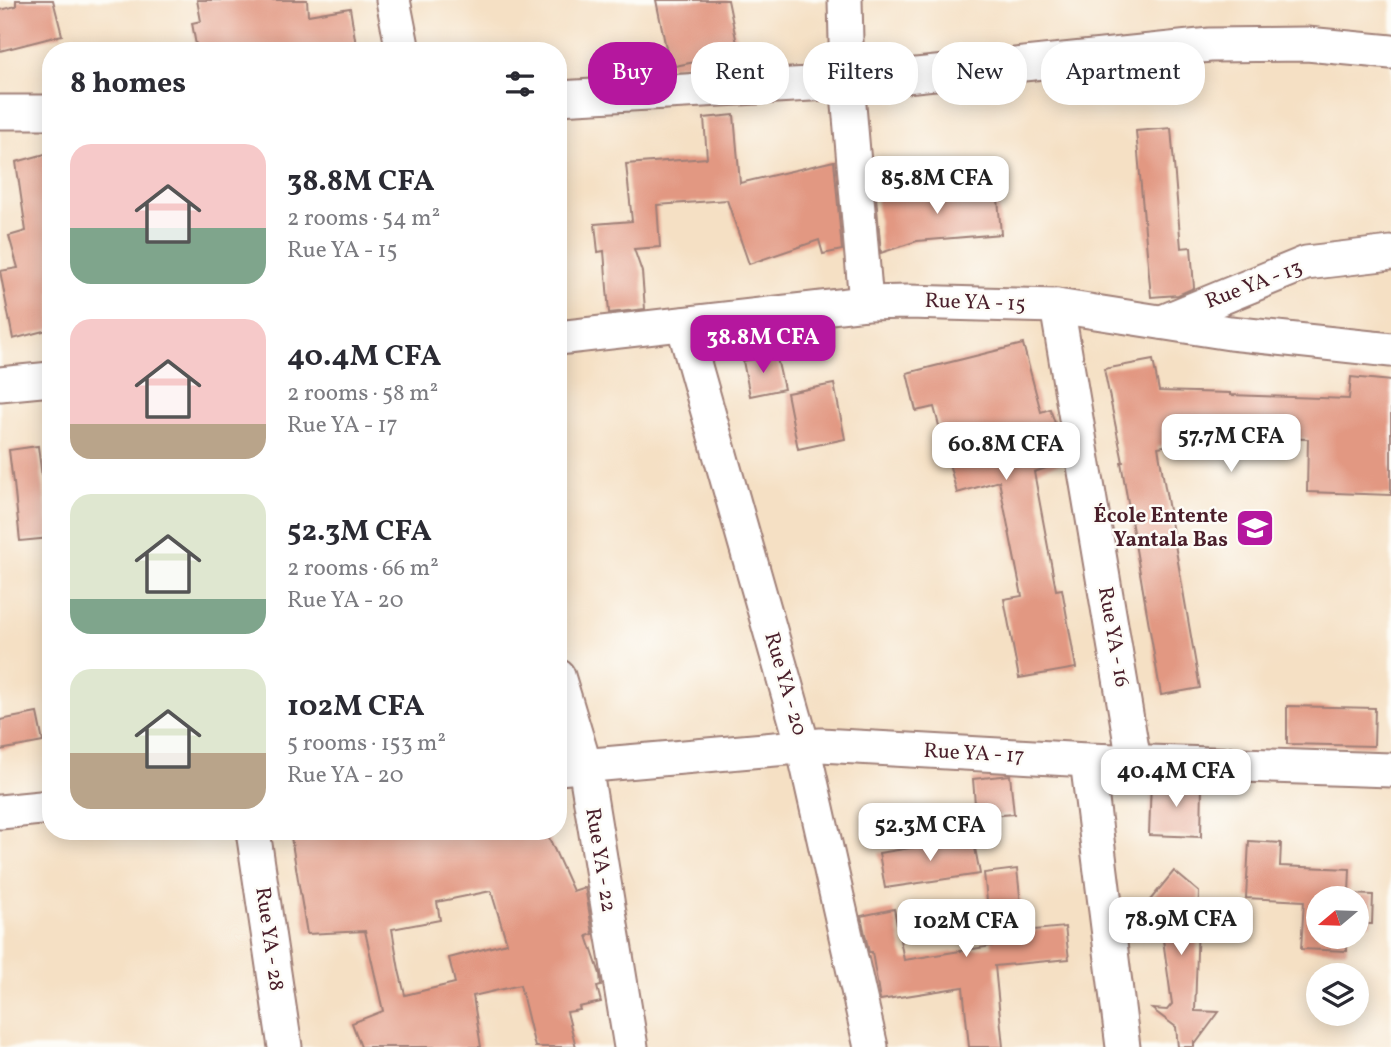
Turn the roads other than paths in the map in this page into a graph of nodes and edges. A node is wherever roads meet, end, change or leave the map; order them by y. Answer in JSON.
{"nodes":[{"id":1,"x":393,"y":0,"type":"edge"},
{"id":2,"x":845,"y":0,"type":"edge"},
{"id":3,"x":401,"y":42,"type":"edge"},
{"id":4,"x":846,"y":42,"type":"edge"},
{"id":5,"x":1391,"y":52,"type":"edge"},
{"id":6,"x":918,"y":75,"type":"edge"},
{"id":7,"x":803,"y":84,"type":"edge"},
{"id":8,"x":567,"y":98,"type":"edge"},
{"id":9,"x":849,"y":105,"type":"edge"},
{"id":10,"x":42,"y":112,"type":"edge"},
{"id":11,"x":0,"y":113,"type":"edge"},
{"id":12,"x":1391,"y":253,"type":"edge"},
{"id":13,"x":866,"y":303,"type":"junction"},
{"id":14,"x":1056,"y":306,"type":"junction"},
{"id":15,"x":1162,"y":322,"type":"junction"},
{"id":16,"x":683,"y":324,"type":"junction"},
{"id":17,"x":567,"y":337,"type":"edge"},
{"id":18,"x":1391,"y":350,"type":"edge"},
{"id":19,"x":42,"y":380,"type":"edge"},
{"id":20,"x":0,"y":384,"type":"edge"},
{"id":21,"x":567,"y":739,"type":"edge"},
{"id":22,"x":803,"y":746,"type":"junction"},
{"id":23,"x":1087,"y":760,"type":"junction"},
{"id":24,"x":1134,"y":761,"type":"junction"},
{"id":25,"x":571,"y":767,"type":"edge"},
{"id":26,"x":1391,"y":770,"type":"edge"},
{"id":27,"x":42,"y":808,"type":"edge"},
{"id":28,"x":0,"y":812,"type":"edge"},
{"id":29,"x":254,"y":840,"type":"edge"},
{"id":30,"x":285,"y":1047,"type":"edge"},
{"id":31,"x":631,"y":1047,"type":"edge"},
{"id":32,"x":871,"y":1047,"type":"edge"},
{"id":33,"x":1123,"y":1047,"type":"edge"}],
"edges":[{"from":1,"to":3,"type":"street"},
{"from":2,"to":4,"type":"street"},
{"from":5,"to":6,"type":"street"},
{"from":7,"to":8,"type":"street"},
{"from":9,"to":13,"type":"street"},
{"from":10,"to":11,"type":"street"},
{"from":12,"to":15,"type":"street","name":"Rue YA - 13"},
{"from":13,"to":14,"type":"street","name":"Rue YA - 15"},
{"from":13,"to":16,"type":"street","name":"Rue YA - 15"},
{"from":14,"to":15,"type":"street","name":"Rue YA - 15"},
{"from":14,"to":24,"type":"street","name":"Rue YA - 16"},
{"from":15,"to":18,"type":"street","name":"Rue YA - 15"},
{"from":16,"to":17,"type":"street","name":"Rue YA - 15"},
{"from":16,"to":22,"type":"street","name":"Rue YA - 20"},
{"from":19,"to":20,"type":"street"},
{"from":21,"to":25,"type":"street","name":"Rue YA - 22"},
{"from":22,"to":23,"type":"street","name":"Rue YA - 17"},
{"from":22,"to":25,"type":"street","name":"Rue YA - 17"},
{"from":22,"to":32,"type":"street","name":"Rue YA - 20"},
{"from":23,"to":24,"type":"street","name":"Rue YA - 17"},
{"from":23,"to":33,"type":"street"},
{"from":24,"to":26,"type":"street","name":"Rue YA - 17"},
{"from":25,"to":31,"type":"street","name":"Rue YA - 22"},
{"from":27,"to":28,"type":"street"},
{"from":29,"to":30,"type":"street","name":"Rue YA - 28"}]}
